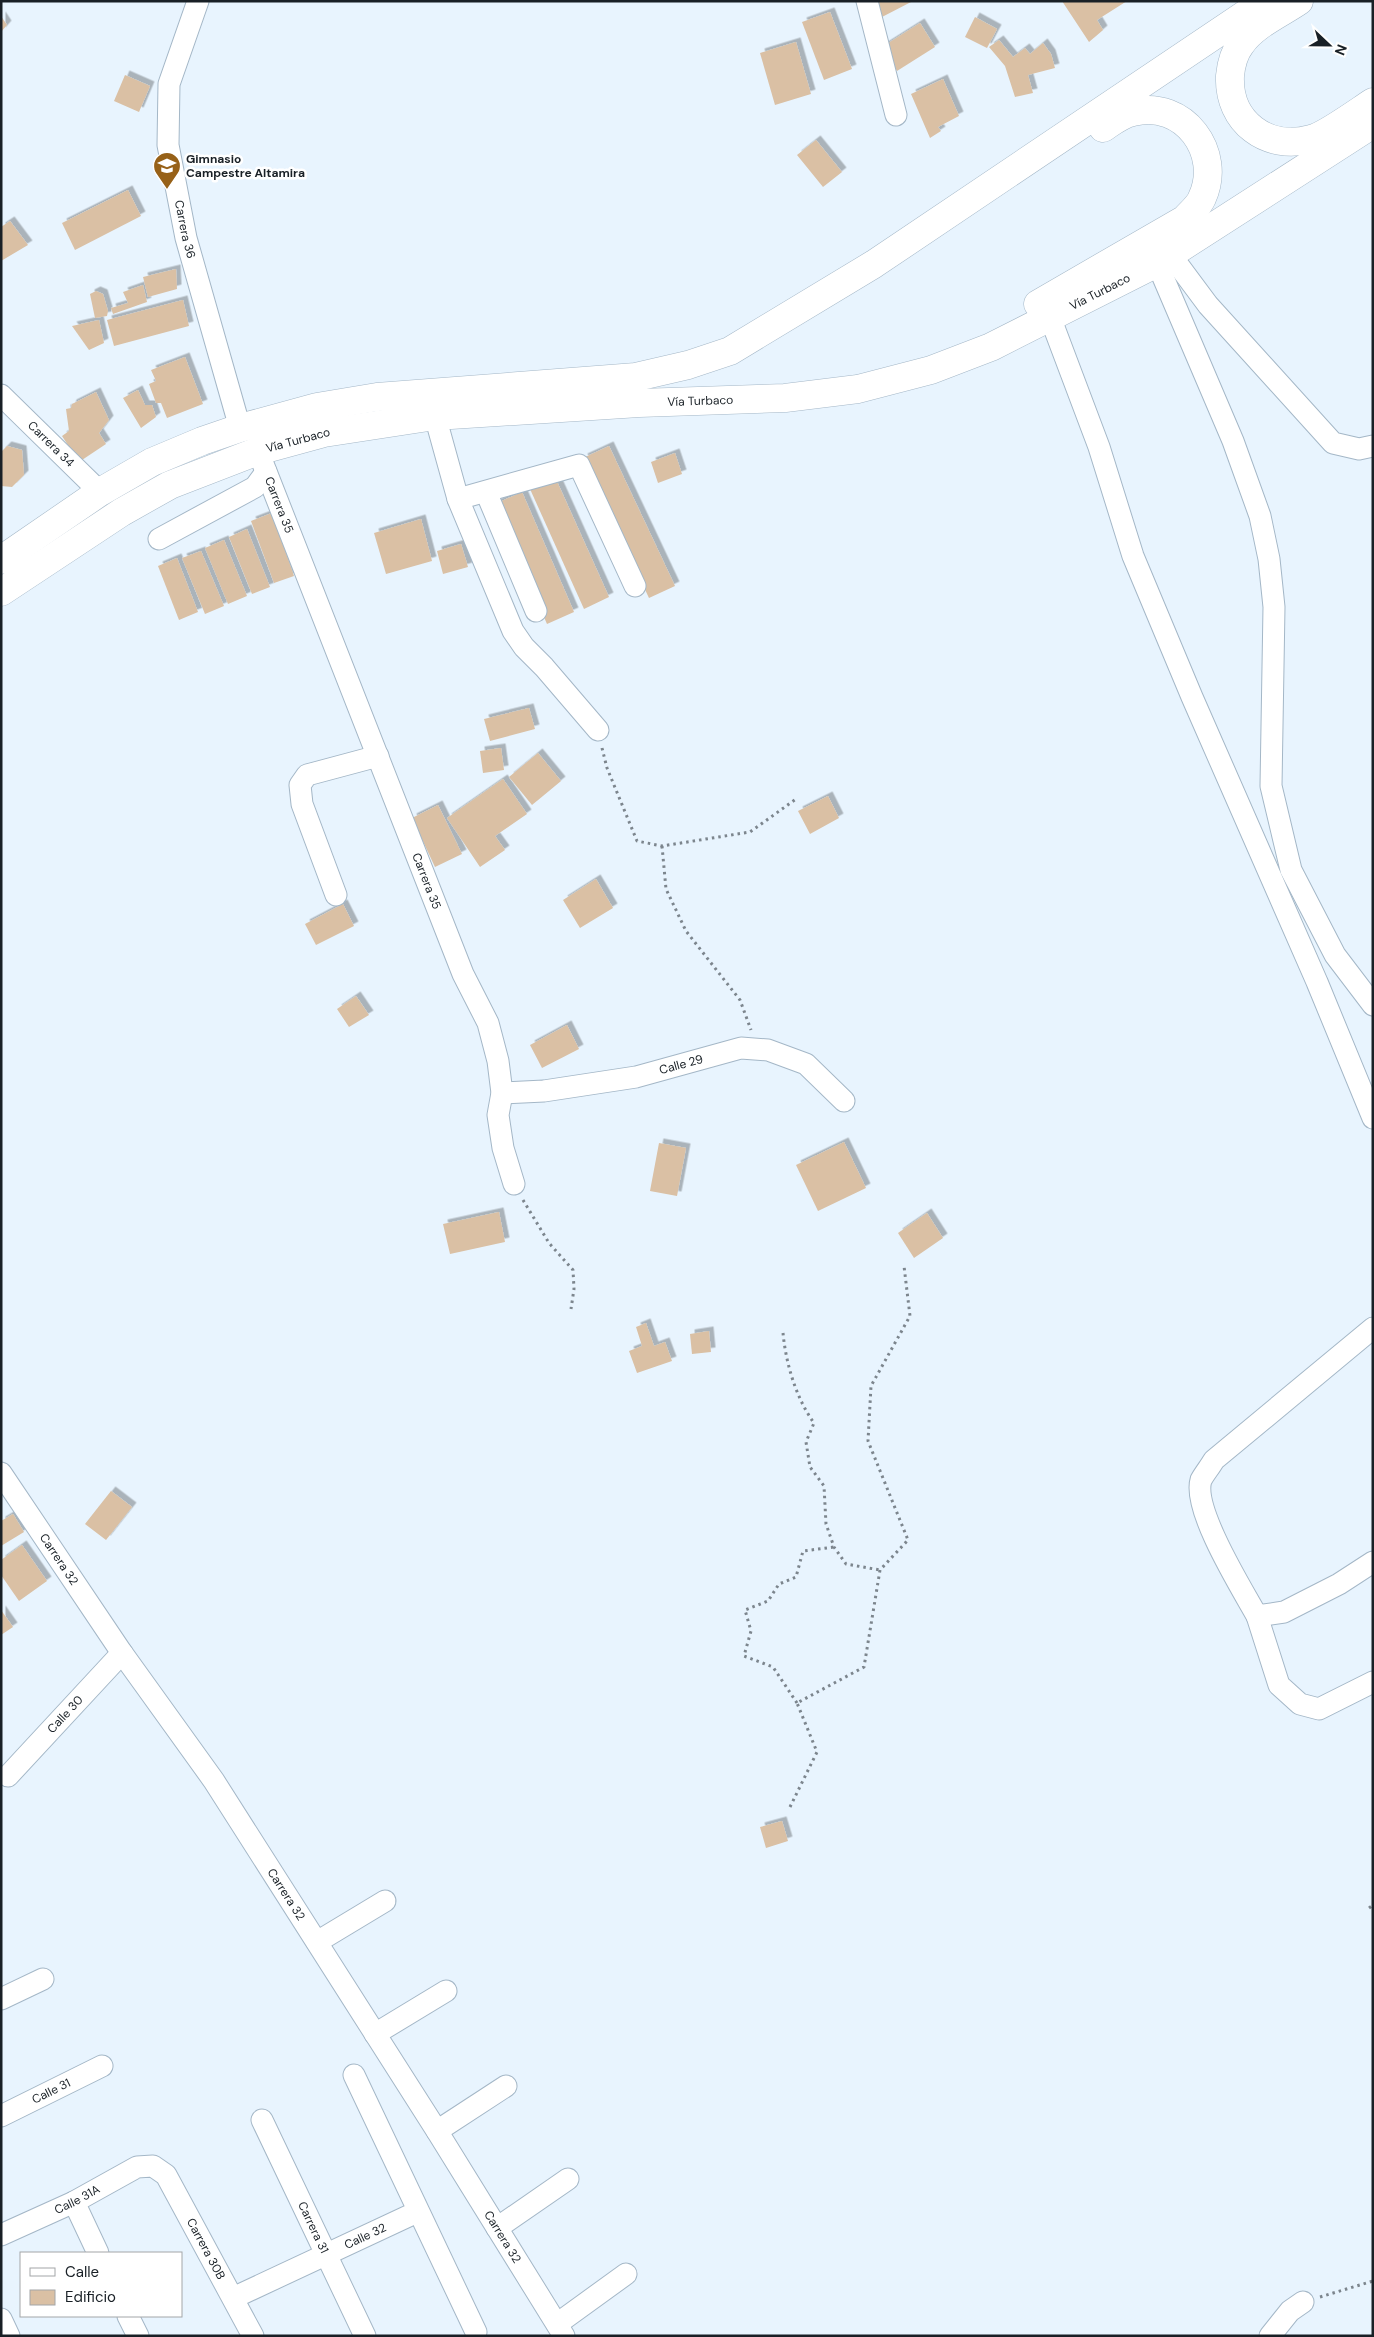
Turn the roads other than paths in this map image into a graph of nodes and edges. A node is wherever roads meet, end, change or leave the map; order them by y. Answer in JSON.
{"nodes":[{"id":1,"x":198,"y":1,"type":"edge"},
{"id":2,"x":867,"y":1,"type":"edge"},
{"id":3,"x":1265,"y":1,"type":"edge"},
{"id":4,"x":1299,"y":1,"type":"edge"},
{"id":5,"x":1373,"y":102,"type":"edge"},
{"id":6,"x":896,"y":115,"type":"dead end"},
{"id":7,"x":1373,"y":124,"type":"edge"},
{"id":8,"x":1164,"y":258,"type":"junction"},
{"id":9,"x":874,"y":264,"type":"junction"},
{"id":10,"x":1050,"y":317,"type":"junction"},
{"id":11,"x":991,"y":347,"type":"junction"},
{"id":12,"x":1,"y":395,"type":"edge"},
{"id":13,"x":435,"y":416,"type":"junction"},
{"id":14,"x":240,"y":428,"type":"junction"},
{"id":15,"x":1373,"y":446,"type":"edge"},
{"id":16,"x":262,"y":462,"type":"junction"},
{"id":17,"x":100,"y":492,"type":"junction"},
{"id":18,"x":486,"y":492,"type":"junction"},
{"id":19,"x":458,"y":499,"type":"junction"},
{"id":20,"x":159,"y":539,"type":"dead end"},
{"id":21,"x":1,"y":560,"type":"edge"},
{"id":22,"x":635,"y":586,"type":"dead end"},
{"id":23,"x":1,"y":592,"type":"edge"},
{"id":24,"x":536,"y":610,"type":"dead end"},
{"id":25,"x":598,"y":730,"type":"road end"},
{"id":26,"x":378,"y":756,"type":"junction"},
{"id":27,"x":336,"y":895,"type":"dead end"},
{"id":28,"x":1373,"y":1005,"type":"edge"},
{"id":29,"x":502,"y":1093,"type":"junction"},
{"id":30,"x":844,"y":1101,"type":"dead end"},
{"id":31,"x":1373,"y":1118,"type":"edge"},
{"id":32,"x":514,"y":1184,"type":"road end"},
{"id":33,"x":1373,"y":1328,"type":"edge"},
{"id":34,"x":1,"y":1473,"type":"edge"},
{"id":35,"x":1373,"y":1562,"type":"edge"},
{"id":36,"x":1257,"y":1616,"type":"junction"},
{"id":37,"x":122,"y":1653,"type":"junction"},
{"id":38,"x":1373,"y":1682,"type":"edge"},
{"id":39,"x":8,"y":1776,"type":"dead end"},
{"id":40,"x":385,"y":1901,"type":"dead end"},
{"id":41,"x":317,"y":1942,"type":"junction"},
{"id":42,"x":43,"y":1980,"type":"dead end"},
{"id":43,"x":446,"y":1991,"type":"dead end"},
{"id":44,"x":1,"y":1999,"type":"edge"},
{"id":45,"x":375,"y":2034,"type":"junction"},
{"id":46,"x":102,"y":2066,"type":"dead end"},
{"id":47,"x":354,"y":2075,"type":"dead end"},
{"id":48,"x":506,"y":2086,"type":"dead end"},
{"id":49,"x":1,"y":2116,"type":"edge"},
{"id":50,"x":262,"y":2120,"type":"dead end"},
{"id":51,"x":437,"y":2131,"type":"junction"},
{"id":52,"x":153,"y":2166,"type":"joint"},
{"id":53,"x":568,"y":2179,"type":"dead end"},
{"id":54,"x":74,"y":2202,"type":"junction"},
{"id":55,"x":417,"y":2212,"type":"junction"},
{"id":56,"x":497,"y":2228,"type":"junction"},
{"id":57,"x":1,"y":2235,"type":"edge"},
{"id":58,"x":98,"y":2252,"type":"edge"},
{"id":59,"x":326,"y":2255,"type":"junction"},
{"id":60,"x":626,"y":2274,"type":"dead end"},
{"id":61,"x":233,"y":2298,"type":"junction"},
{"id":62,"x":1303,"y":2302,"type":"road end"},
{"id":63,"x":128,"y":2317,"type":"edge"},
{"id":64,"x":1,"y":2319,"type":"edge"},
{"id":65,"x":560,"y":2330,"type":"edge"},
{"id":66,"x":476,"y":2332,"type":"dead end"},
{"id":67,"x":9,"y":2336,"type":"edge"},
{"id":68,"x":138,"y":2336,"type":"edge"},
{"id":69,"x":253,"y":2336,"type":"edge"},
{"id":70,"x":365,"y":2336,"type":"edge"},
{"id":71,"x":1270,"y":2336,"type":"edge"}],
"edges":[{"from":1,"to":14,"type":"street","name":"Carrera 36"},
{"from":2,"to":6,"type":"street"},
{"from":3,"to":9,"type":"highway"},
{"from":4,"to":5,"type":"highway"},
{"from":7,"to":8,"type":"highway","name":"Vía Turbaco"},
{"from":8,"to":10,"type":"highway","name":"Vía Turbaco"},
{"from":8,"to":15,"type":"street"},
{"from":8,"to":28,"type":"street"},
{"from":9,"to":11,"type":"highway"},
{"from":9,"to":14,"type":"highway"},
{"from":10,"to":11,"type":"highway","name":"Vía Turbaco"},
{"from":10,"to":31,"type":"street"},
{"from":11,"to":13,"type":"highway","name":"Vía Turbaco"},
{"from":12,"to":17,"type":"street","name":"Carrera 34"},
{"from":13,"to":16,"type":"highway","name":"Vía Turbaco"},
{"from":13,"to":19,"type":"street"},
{"from":14,"to":17,"type":"highway"},
{"from":16,"to":20,"type":"street"},
{"from":16,"to":23,"type":"highway","name":"Vía Turbaco"},
{"from":16,"to":26,"type":"street","name":"Carrera 35"},
{"from":17,"to":21,"type":"highway"},
{"from":18,"to":19,"type":"street"},
{"from":18,"to":22,"type":"street"},
{"from":18,"to":24,"type":"street"},
{"from":19,"to":25,"type":"street"},
{"from":26,"to":27,"type":"street"},
{"from":26,"to":29,"type":"street","name":"Carrera 35"},
{"from":29,"to":30,"type":"street","name":"Calle 29"},
{"from":29,"to":32,"type":"street","name":"Carrera 35"},
{"from":33,"to":36,"type":"street"},
{"from":34,"to":37,"type":"street","name":"Carrera 32"},
{"from":35,"to":36,"type":"street"},
{"from":36,"to":38,"type":"street"},
{"from":37,"to":39,"type":"street","name":"Calle 30"},
{"from":37,"to":41,"type":"street","name":"Carrera 32"},
{"from":40,"to":41,"type":"street"},
{"from":41,"to":45,"type":"street","name":"Carrera 32"},
{"from":42,"to":44,"type":"street"},
{"from":43,"to":45,"type":"street"},
{"from":45,"to":51,"type":"street","name":"Carrera 32"},
{"from":46,"to":49,"type":"street","name":"Calle 31"},
{"from":47,"to":55,"type":"street"},
{"from":48,"to":51,"type":"street"},
{"from":50,"to":59,"type":"street","name":"Carrera 31"},
{"from":51,"to":56,"type":"street","name":"Carrera 32"},
{"from":52,"to":54,"type":"street","name":"Calle 31A"},
{"from":52,"to":61,"type":"street","name":"Carrera 30B"},
{"from":53,"to":56,"type":"street"},
{"from":54,"to":57,"type":"street","name":"Calle 31A"},
{"from":54,"to":58,"type":"street"},
{"from":55,"to":59,"type":"street","name":"Calle 32"},
{"from":55,"to":66,"type":"street"},
{"from":56,"to":65,"type":"street","name":"Carrera 32"},
{"from":59,"to":61,"type":"street","name":"Calle 32"},
{"from":59,"to":70,"type":"street","name":"Carrera 31"},
{"from":60,"to":65,"type":"street"},
{"from":61,"to":69,"type":"street","name":"Carrera 30B"},
{"from":62,"to":71,"type":"street"},
{"from":63,"to":68,"type":"street"},
{"from":64,"to":67,"type":"street"}]}
